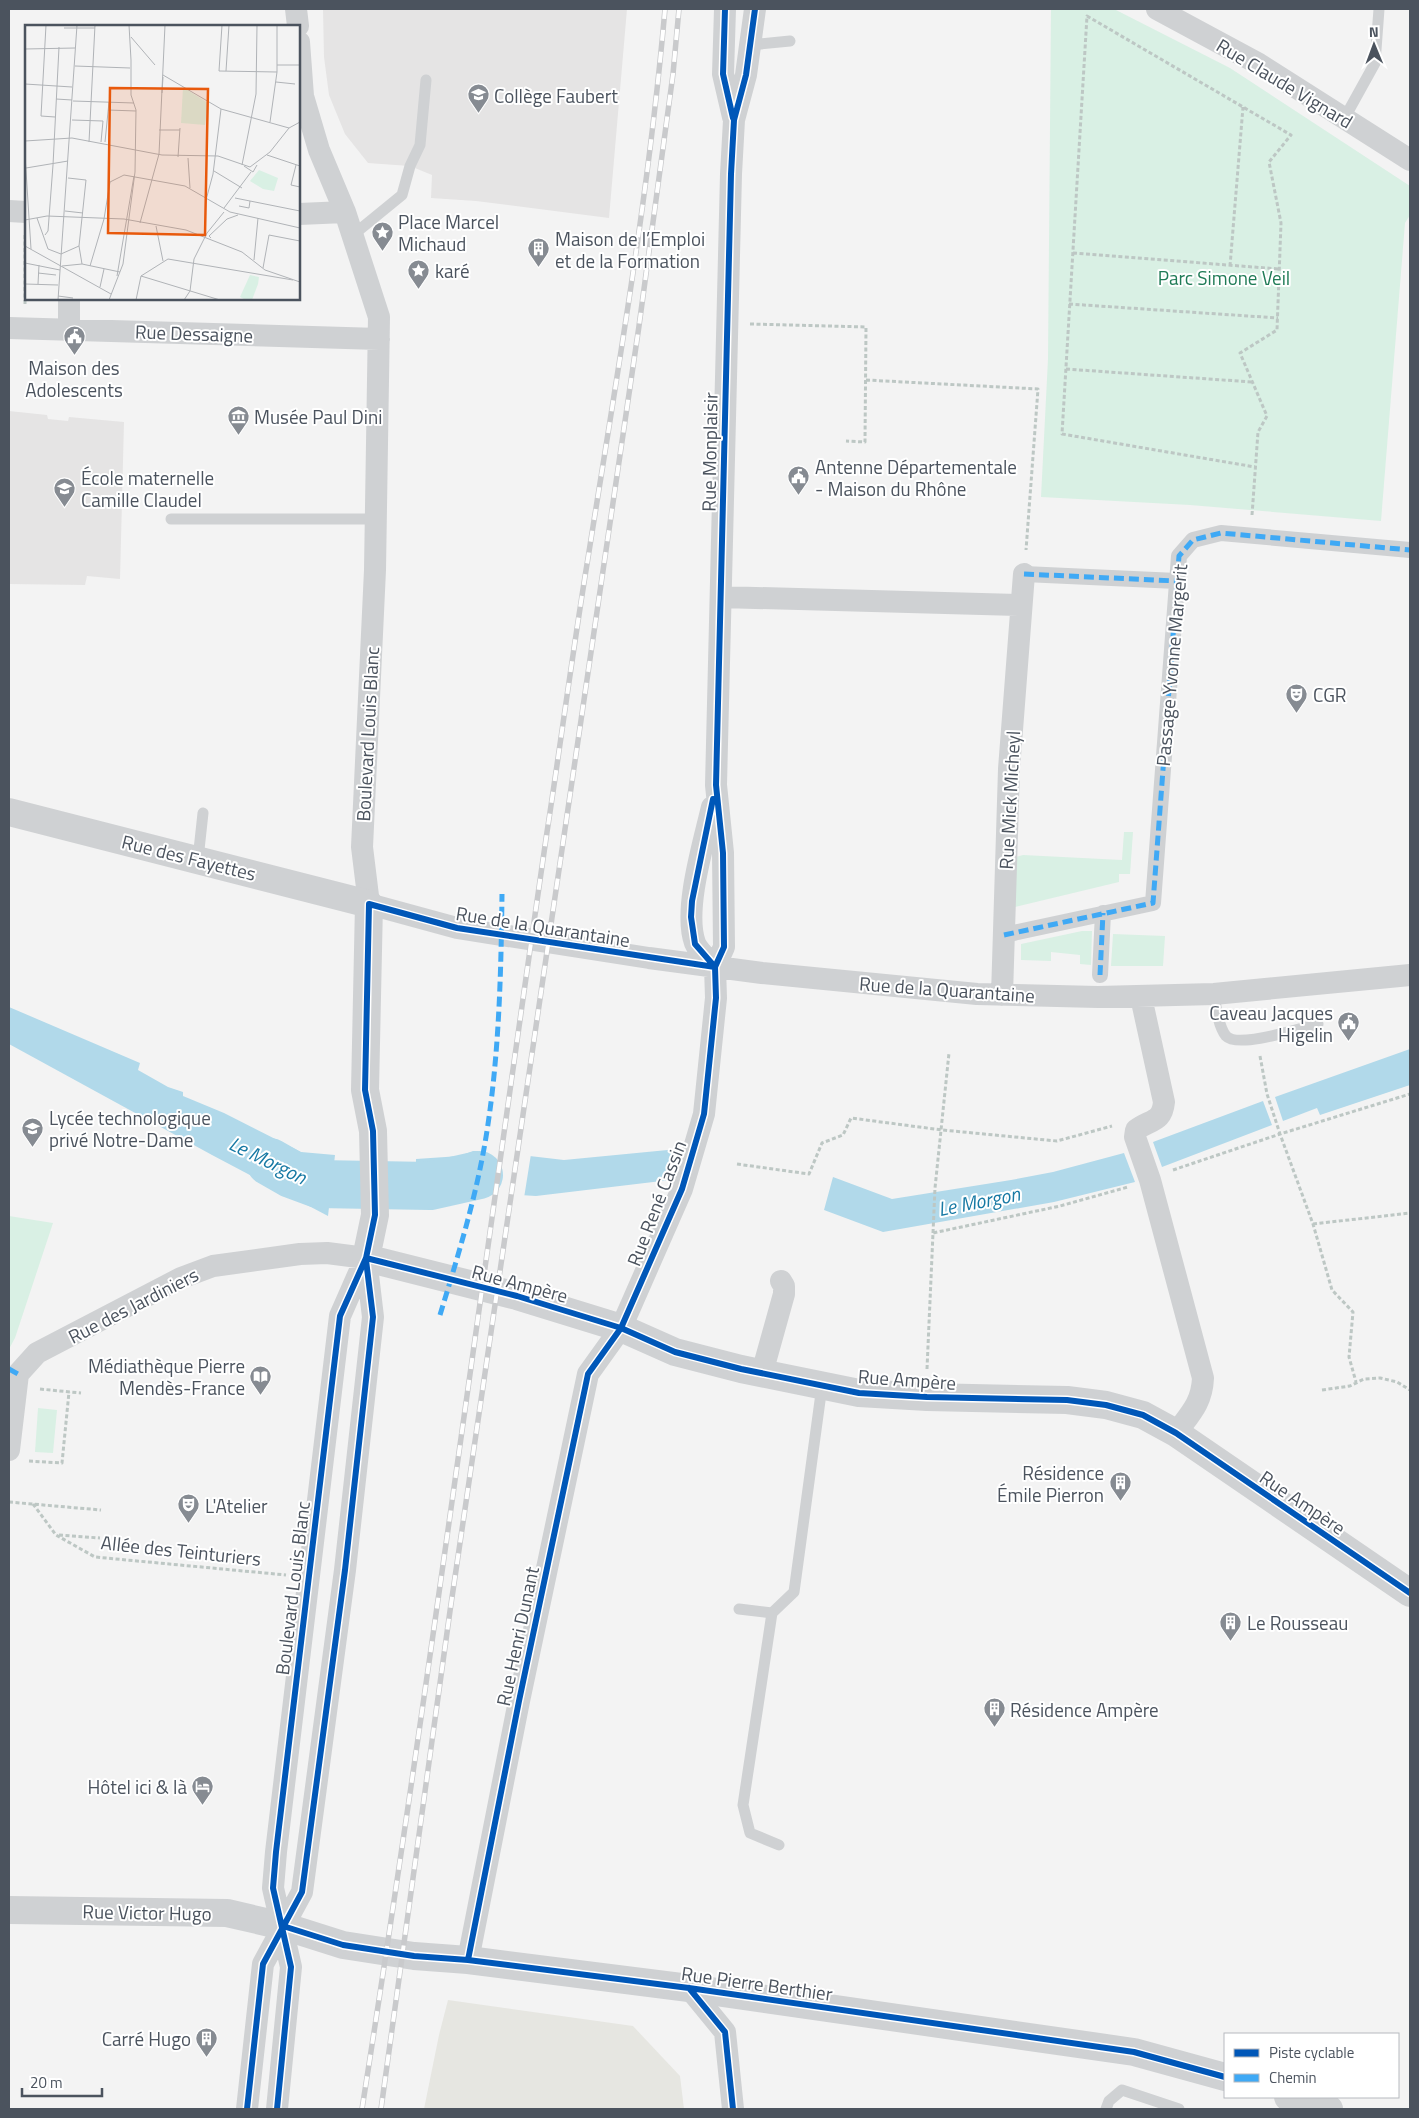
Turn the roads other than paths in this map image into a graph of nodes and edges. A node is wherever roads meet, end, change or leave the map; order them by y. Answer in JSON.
{"nodes":[{"id":1,"x":296,"y":9,"type":"edge"},
{"id":2,"x":725,"y":9,"type":"edge"},
{"id":3,"x":755,"y":9,"type":"edge"},
{"id":4,"x":1157,"y":9,"type":"edge"},
{"id":5,"x":1378,"y":9,"type":"edge"},
{"id":6,"x":298,"y":25,"type":"edge"},
{"id":7,"x":790,"y":41,"type":"dead end"},
{"id":8,"x":750,"y":46,"type":"junction"},
{"id":9,"x":300,"y":56,"type":"edge"},
{"id":10,"x":426,"y":80,"type":"dead end"},
{"id":11,"x":1344,"y":119,"type":"junction"},
{"id":12,"x":734,"y":120,"type":"junction"},
{"id":13,"x":1410,"y":160,"type":"edge"},
{"id":14,"x":9,"y":211,"type":"edge"},
{"id":15,"x":345,"y":212,"type":"junction"},
{"id":16,"x":300,"y":214,"type":"edge"},
{"id":17,"x":25,"y":222,"type":"edge"},
{"id":18,"x":352,"y":235,"type":"junction"},
{"id":19,"x":69,"y":300,"type":"edge"},
{"id":20,"x":9,"y":328,"type":"edge"},
{"id":21,"x":69,"y":329,"type":"junction"},
{"id":22,"x":379,"y":338,"type":"junction"},
{"id":23,"x":171,"y":518,"type":"dead end"},
{"id":24,"x":376,"y":518,"type":"junction"},
{"id":25,"x":1410,"y":550,"type":"edge"},
{"id":26,"x":1024,"y":574,"type":"joint"},
{"id":27,"x":1177,"y":581,"type":"junction"},
{"id":28,"x":721,"y":597,"type":"junction"},
{"id":29,"x":1021,"y":605,"type":"junction"},
{"id":30,"x":716,"y":785,"type":"junction"},
{"id":31,"x":9,"y":812,"type":"edge"},
{"id":32,"x":203,"y":813,"type":"dead end"},
{"id":33,"x":198,"y":859,"type":"junction"},
{"id":34,"x":369,"y":904,"type":"junction"},
{"id":35,"x":1103,"y":913,"type":"junction"},
{"id":36,"x":1004,"y":934,"type":"junction"},
{"id":37,"x":715,"y":967,"type":"junction"},
{"id":38,"x":1100,"y":975,"type":"dead end"},
{"id":39,"x":1410,"y":975,"type":"edge"},
{"id":40,"x":1002,"y":994,"type":"junction"},
{"id":41,"x":1214,"y":994,"type":"junction"},
{"id":42,"x":1141,"y":997,"type":"junction"},
{"id":43,"x":1318,"y":1024,"type":"dead end"},
{"id":44,"x":366,"y":1258,"type":"junction"},
{"id":45,"x":780,"y":1282,"type":"dead end"},
{"id":46,"x":621,"y":1328,"type":"junction"},
{"id":47,"x":13,"y":1372,"type":"edge"},
{"id":48,"x":762,"y":1373,"type":"junction"},
{"id":49,"x":822,"y":1386,"type":"junction"},
{"id":50,"x":1176,"y":1433,"type":"junction"},
{"id":51,"x":18,"y":1456,"type":"edge"},
{"id":52,"x":1410,"y":1594,"type":"edge"},
{"id":53,"x":738,"y":1609,"type":"dead end"},
{"id":54,"x":772,"y":1613,"type":"junction"},
{"id":55,"x":779,"y":1845,"type":"dead end"},
{"id":56,"x":9,"y":1910,"type":"edge"},
{"id":57,"x":283,"y":1926,"type":"junction"},
{"id":58,"x":468,"y":1960,"type":"junction"},
{"id":59,"x":689,"y":1988,"type":"junction"},
{"id":60,"x":1224,"y":2077,"type":"edge"},
{"id":61,"x":1291,"y":2098,"type":"edge"},
{"id":62,"x":247,"y":2109,"type":"edge"},
{"id":63,"x":277,"y":2109,"type":"edge"},
{"id":64,"x":733,"y":2109,"type":"edge"},
{"id":65,"x":1106,"y":2109,"type":"edge"},
{"id":66,"x":1179,"y":2109,"type":"edge"},
{"id":67,"x":1329,"y":2109,"type":"edge"}],
"edges":[{"from":1,"to":6,"type":"street"},
{"from":2,"to":12,"type":"street","name":"Rue Monplaisir"},
{"from":3,"to":8,"type":"street","name":"Rue Monplaisir"},
{"from":4,"to":11,"type":"street","name":"Rue Claude Vignard"},
{"from":5,"to":11,"type":"lane"},
{"from":7,"to":8,"type":"lane"},
{"from":8,"to":12,"type":"street","name":"Rue Monplaisir"},
{"from":9,"to":15,"type":"street","name":"Boulevard Louis Blanc"},
{"from":10,"to":18,"type":"lane"},
{"from":11,"to":13,"type":"street","name":"Rue Claude Vignard"},
{"from":12,"to":28,"type":"street","name":"Rue Monplaisir"},
{"from":14,"to":17,"type":"street"},
{"from":15,"to":16,"type":"street"},
{"from":15,"to":18,"type":"street","name":"Boulevard Louis Blanc"},
{"from":18,"to":22,"type":"street","name":"Boulevard Louis Blanc"},
{"from":19,"to":21,"type":"street"},
{"from":20,"to":21,"type":"street","name":"Rue Dessaigne"},
{"from":21,"to":22,"type":"street","name":"Rue Dessaigne"},
{"from":22,"to":24,"type":"street","name":"Boulevard Louis Blanc"},
{"from":23,"to":24,"type":"lane"},
{"from":24,"to":34,"type":"street","name":"Boulevard Louis Blanc"},
{"from":25,"to":27,"type":"street","name":"Passage Yvonne Margerit"},
{"from":26,"to":27,"type":"street"},
{"from":26,"to":29,"type":"street","name":"Rue Mick Micheyl"},
{"from":27,"to":35,"type":"street","name":"Passage Yvonne Margerit"},
{"from":28,"to":29,"type":"street"},
{"from":28,"to":30,"type":"street","name":"Rue Monplaisir"},
{"from":29,"to":36,"type":"street","name":"Rue Mick Micheyl"},
{"from":30,"to":37,"type":"street","name":"Rue Monplaisir"},
{"from":30,"to":37,"type":"street","name":"Rue Monplaisir"},
{"from":31,"to":33,"type":"street","name":"Rue des Fayettes"},
{"from":32,"to":33,"type":"lane"},
{"from":33,"to":34,"type":"street","name":"Rue des Fayettes"},
{"from":34,"to":37,"type":"street","name":"Rue de la Quarantaine"},
{"from":34,"to":44,"type":"street","name":"Boulevard Louis Blanc"},
{"from":35,"to":36,"type":"street","name":"Passage Yvonne Margerit"},
{"from":35,"to":38,"type":"street"},
{"from":36,"to":40,"type":"street","name":"Rue Mick Micheyl"},
{"from":37,"to":40,"type":"street","name":"Rue de la Quarantaine"},
{"from":37,"to":46,"type":"street","name":"Rue René Cassin"},
{"from":39,"to":41,"type":"street","name":"Rue de la Quarantaine"},
{"from":40,"to":42,"type":"street","name":"Rue de la Quarantaine"},
{"from":41,"to":42,"type":"street","name":"Rue de la Quarantaine"},
{"from":41,"to":43,"type":"lane"},
{"from":42,"to":50,"type":"street"},
{"from":44,"to":46,"type":"street","name":"Rue Ampère"},
{"from":44,"to":47,"type":"street","name":"Rue des Jardiniers"},
{"from":44,"to":57,"type":"street","name":"Boulevard Louis Blanc"},
{"from":44,"to":57,"type":"street","name":"Boulevard Louis Blanc"},
{"from":45,"to":48,"type":"street"},
{"from":46,"to":48,"type":"street","name":"Rue Ampère"},
{"from":46,"to":58,"type":"street","name":"Rue Henri Dunant"},
{"from":47,"to":51,"type":"street","name":"Rue des Jardiniers"},
{"from":48,"to":49,"type":"street","name":"Rue Ampère"},
{"from":49,"to":50,"type":"street","name":"Rue Ampère"},
{"from":49,"to":54,"type":"lane"},
{"from":50,"to":52,"type":"street","name":"Rue Ampère"},
{"from":53,"to":54,"type":"lane"},
{"from":54,"to":55,"type":"lane"},
{"from":56,"to":57,"type":"street","name":"Rue Victor Hugo"},
{"from":57,"to":58,"type":"street","name":"Rue Pierre Berthier"},
{"from":57,"to":62,"type":"street","name":"Boulevard Louis Blanc"},
{"from":57,"to":63,"type":"street","name":"Boulevard Louis Blanc"},
{"from":58,"to":59,"type":"street","name":"Rue Pierre Berthier"},
{"from":59,"to":60,"type":"street","name":"Rue Pierre Berthier"},
{"from":59,"to":64,"type":"street"},
{"from":61,"to":67,"type":"street"},
{"from":65,"to":66,"type":"lane"}]}
